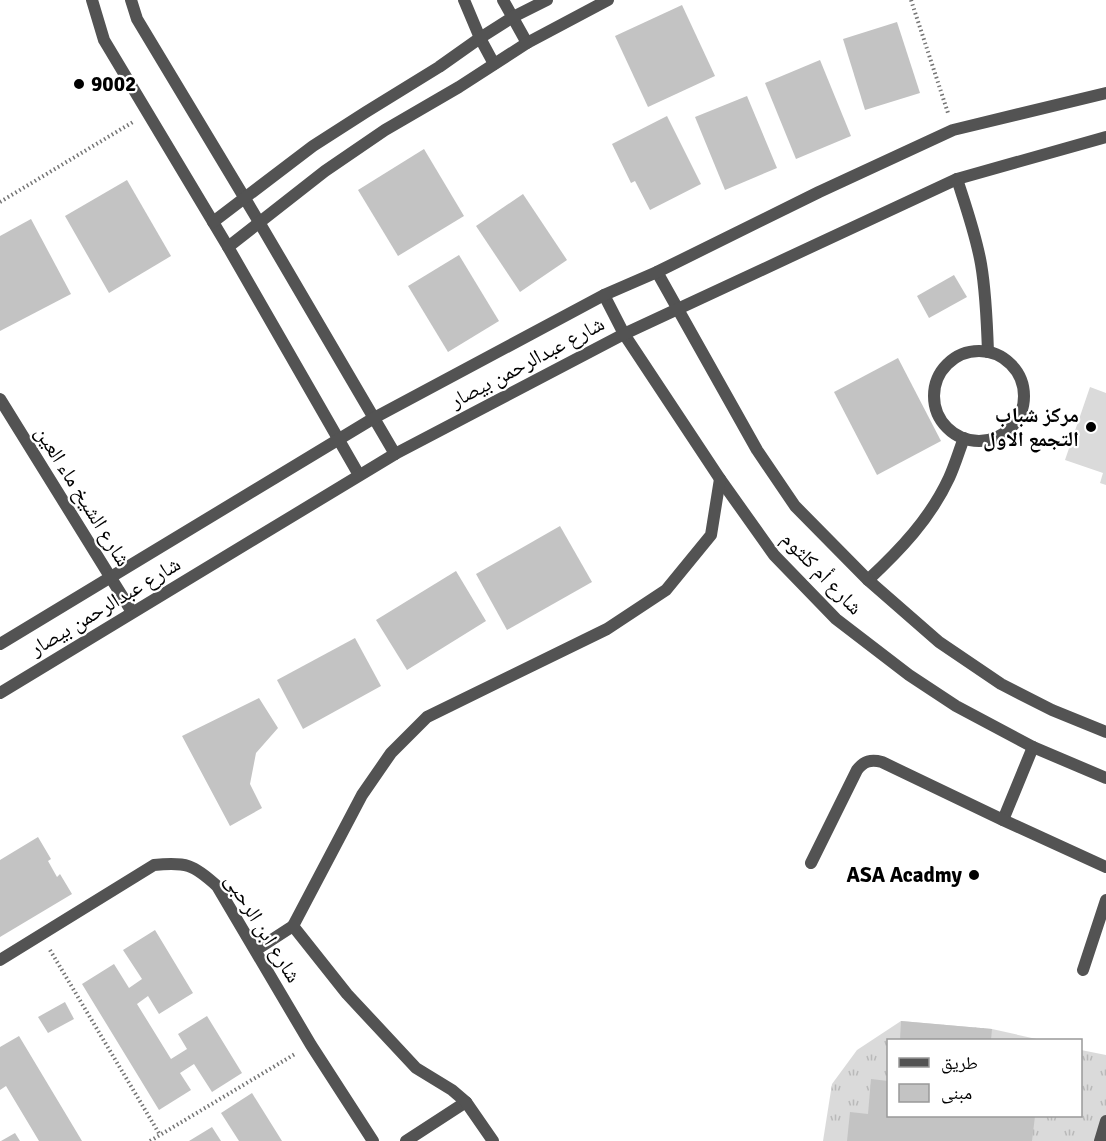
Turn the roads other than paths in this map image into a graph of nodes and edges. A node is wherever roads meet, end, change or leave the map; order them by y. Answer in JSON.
{"nodes":[{"id":1,"x":92,"y":0,"type":"edge"},
{"id":2,"x":131,"y":0,"type":"edge"},
{"id":3,"x":464,"y":0,"type":"edge"},
{"id":4,"x":503,"y":0,"type":"edge"},
{"id":5,"x":547,"y":0,"type":"edge"},
{"id":6,"x":608,"y":0,"type":"edge"},
{"id":7,"x":513,"y":17,"type":"junction"},
{"id":8,"x":480,"y":38,"type":"junction"},
{"id":9,"x":527,"y":43,"type":"junction"},
{"id":10,"x":494,"y":64,"type":"junction"},
{"id":11,"x":1106,"y":93,"type":"edge"},
{"id":12,"x":1106,"y":137,"type":"edge"},
{"id":13,"x":957,"y":179,"type":"junction"},
{"id":14,"x":244,"y":199,"type":"junction"},
{"id":15,"x":213,"y":222,"type":"junction"},
{"id":16,"x":259,"y":222,"type":"junction"},
{"id":17,"x":228,"y":247,"type":"junction"},
{"id":18,"x":657,"y":272,"type":"junction"},
{"id":19,"x":604,"y":295,"type":"junction"},
{"id":20,"x":678,"y":308,"type":"junction"},
{"id":21,"x":624,"y":334,"type":"junction"},
{"id":22,"x":988,"y":352,"type":"junction"},
{"id":23,"x":0,"y":399,"type":"edge"},
{"id":24,"x":374,"y":418,"type":"junction"},
{"id":25,"x":964,"y":438,"type":"junction"},
{"id":26,"x":339,"y":440,"type":"junction"},
{"id":27,"x":395,"y":454,"type":"junction"},
{"id":28,"x":359,"y":474,"type":"junction"},
{"id":29,"x":720,"y":479,"type":"junction"},
{"id":30,"x":111,"y":578,"type":"junction"},
{"id":31,"x":868,"y":580,"type":"junction"},
{"id":32,"x":132,"y":612,"type":"junction"},
{"id":33,"x":0,"y":644,"type":"edge"},
{"id":34,"x":0,"y":693,"type":"edge"},
{"id":35,"x":1106,"y":732,"type":"edge"},
{"id":36,"x":1032,"y":747,"type":"junction"},
{"id":37,"x":1106,"y":778,"type":"edge"},
{"id":38,"x":1003,"y":820,"type":"junction"},
{"id":39,"x":811,"y":863,"type":"dead end"},
{"id":40,"x":1106,"y":867,"type":"edge"},
{"id":41,"x":1106,"y":900,"type":"edge"},
{"id":42,"x":293,"y":926,"type":"junction"},
{"id":43,"x":256,"y":950,"type":"junction"},
{"id":44,"x":0,"y":960,"type":"edge"},
{"id":45,"x":1083,"y":970,"type":"dead end"},
{"id":46,"x":466,"y":1102,"type":"junction"},
{"id":47,"x":1106,"y":1120,"type":"edge"},
{"id":48,"x":373,"y":1141,"type":"edge"},
{"id":49,"x":406,"y":1141,"type":"edge"},
{"id":50,"x":493,"y":1141,"type":"edge"},
{"id":51,"x":1100,"y":1141,"type":"edge"}],
"edges":[{"from":1,"to":15,"type":"street"},
{"from":2,"to":14,"type":"street"},
{"from":3,"to":8,"type":"street"},
{"from":4,"to":7,"type":"street"},
{"from":5,"to":7,"type":"street"},
{"from":6,"to":9,"type":"street"},
{"from":7,"to":8,"type":"street"},
{"from":7,"to":9,"type":"street"},
{"from":8,"to":10,"type":"street"},
{"from":8,"to":14,"type":"street"},
{"from":9,"to":10,"type":"street"},
{"from":10,"to":16,"type":"street"},
{"from":11,"to":18,"type":"street","name":"شارع عبدالرحمن بيصار"},
{"from":12,"to":13,"type":"street","name":"شارع عبدالرحمن بيصار"},
{"from":13,"to":20,"type":"street","name":"شارع عبدالرحمن بيصار"},
{"from":13,"to":22,"type":"street"},
{"from":14,"to":15,"type":"street"},
{"from":14,"to":16,"type":"street"},
{"from":15,"to":17,"type":"street"},
{"from":16,"to":17,"type":"street"},
{"from":16,"to":24,"type":"street"},
{"from":17,"to":26,"type":"street"},
{"from":18,"to":19,"type":"street","name":"شارع عبدالرحمن بيصار"},
{"from":18,"to":20,"type":"street","name":"شارع أم كلثوم"},
{"from":19,"to":21,"type":"street","name":"شارع أم كلثوم"},
{"from":19,"to":24,"type":"street","name":"شارع عبدالرحمن بيصار"},
{"from":20,"to":21,"type":"street","name":"شارع عبدالرحمن بيصار"},
{"from":20,"to":31,"type":"street","name":"شارع أم كلثوم"},
{"from":21,"to":27,"type":"street","name":"شارع عبدالرحمن بيصار"},
{"from":21,"to":29,"type":"street","name":"شارع أم كلثوم"},
{"from":22,"to":25,"type":"street"},
{"from":22,"to":25,"type":"street"},
{"from":23,"to":30,"type":"street","name":"شارع الشيخ ماء العين"},
{"from":24,"to":26,"type":"street","name":"شارع عبدالرحمن بيصار"},
{"from":24,"to":27,"type":"street"},
{"from":25,"to":31,"type":"street"},
{"from":26,"to":28,"type":"street"},
{"from":26,"to":30,"type":"street","name":"شارع عبدالرحمن بيصار"},
{"from":27,"to":28,"type":"street","name":"شارع عبدالرحمن بيصار"},
{"from":28,"to":32,"type":"street","name":"شارع عبدالرحمن بيصار"},
{"from":29,"to":36,"type":"street","name":"شارع أم كلثوم"},
{"from":29,"to":42,"type":"street"},
{"from":30,"to":32,"type":"street","name":"شارع الشيخ ماء العين"},
{"from":30,"to":33,"type":"street","name":"شارع عبدالرحمن بيصار"},
{"from":31,"to":35,"type":"street","name":"شارع أم كلثوم"},
{"from":32,"to":34,"type":"street","name":"شارع عبدالرحمن بيصار"},
{"from":36,"to":37,"type":"street","name":"شارع أم كلثوم"},
{"from":36,"to":38,"type":"street"},
{"from":38,"to":39,"type":"street"},
{"from":38,"to":40,"type":"street"},
{"from":41,"to":45,"type":"street"},
{"from":42,"to":43,"type":"street"},
{"from":42,"to":46,"type":"street"},
{"from":43,"to":44,"type":"street","name":"شارع ابن الرحبى"},
{"from":43,"to":48,"type":"street","name":"شارع ابن الرحبى"},
{"from":46,"to":49,"type":"street"},
{"from":46,"to":50,"type":"street"},
{"from":47,"to":51,"type":"street"}]}
